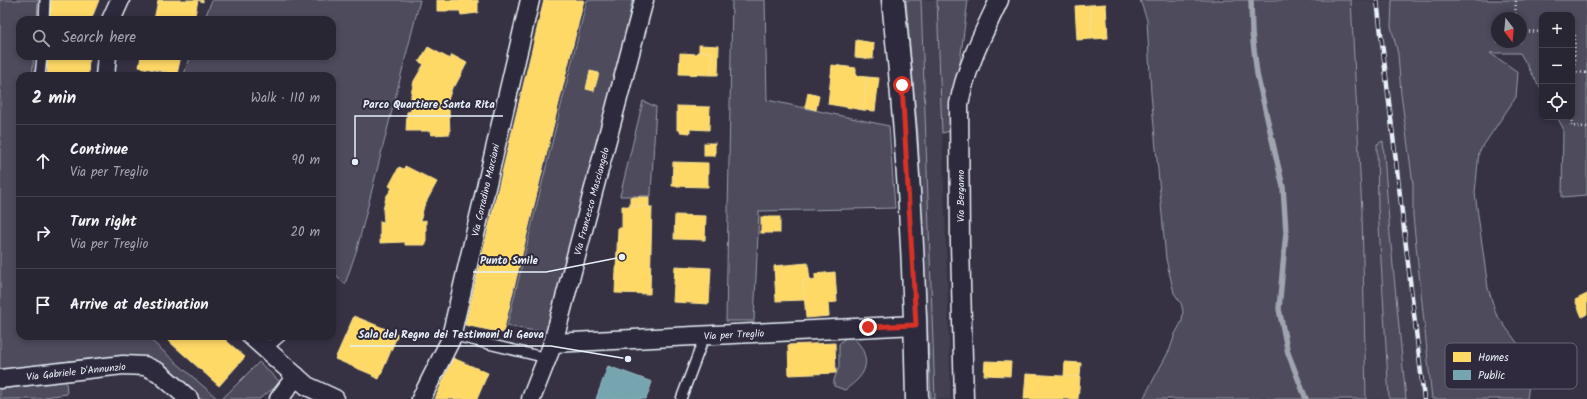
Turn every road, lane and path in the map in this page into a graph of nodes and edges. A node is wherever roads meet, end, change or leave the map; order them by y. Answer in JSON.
{"nodes":[{"id":1,"x":45,"y":0,"type":"edge"},
{"id":2,"x":120,"y":0,"type":"edge"},
{"id":3,"x":530,"y":0,"type":"edge"},
{"id":4,"x":644,"y":0,"type":"edge"},
{"id":5,"x":893,"y":0,"type":"edge"},
{"id":6,"x":999,"y":0,"type":"edge"},
{"id":7,"x":1516,"y":0,"type":"edge"},
{"id":8,"x":1515,"y":12,"type":"edge"},
{"id":9,"x":44,"y":16,"type":"edge"},
{"id":10,"x":113,"y":16,"type":"edge"},
{"id":11,"x":1527,"y":31,"type":"edge"},
{"id":12,"x":1539,"y":32,"type":"edge"},
{"id":13,"x":42,"y":60,"type":"edge"},
{"id":14,"x":107,"y":60,"type":"edge"},
{"id":15,"x":40,"y":72,"type":"edge"},
{"id":16,"x":106,"y":72,"type":"edge"},
{"id":17,"x":1575,"y":72,"type":"edge"},
{"id":18,"x":1587,"y":73,"type":"edge"},
{"id":19,"x":1572,"y":120,"type":"edge"},
{"id":20,"x":1587,"y":126,"type":"edge"},
{"id":21,"x":916,"y":325,"type":"junction"},
{"id":22,"x":451,"y":335,"type":"junction"},
{"id":23,"x":705,"y":335,"type":"junction"},
{"id":24,"x":256,"y":340,"type":"edge"},
{"id":25,"x":276,"y":340,"type":"edge"},
{"id":26,"x":266,"y":349,"type":"junction"},
{"id":27,"x":550,"y":350,"type":"junction"},
{"id":28,"x":296,"y":376,"type":"junction"},
{"id":29,"x":0,"y":379,"type":"edge"},
{"id":30,"x":189,"y":399,"type":"edge"},
{"id":31,"x":279,"y":399,"type":"edge"},
{"id":32,"x":335,"y":399,"type":"edge"},
{"id":33,"x":422,"y":399,"type":"edge"},
{"id":34,"x":531,"y":399,"type":"edge"},
{"id":35,"x":681,"y":399,"type":"edge"},
{"id":36,"x":917,"y":399,"type":"edge"},
{"id":37,"x":964,"y":399,"type":"edge"}],
"edges":[{"from":1,"to":9,"type":"lane"},
{"from":2,"to":10,"type":"street"},
{"from":3,"to":22,"type":"street","name":"Via Corradino Marciani"},
{"from":4,"to":27,"type":"street","name":"Via Francesco Masciangelo"},
{"from":5,"to":21,"type":"main road"},
{"from":6,"to":37,"type":"street","name":"Via Bergamo"},
{"from":7,"to":8,"type":"path"},
{"from":11,"to":12,"type":"path"},
{"from":13,"to":15,"type":"lane"},
{"from":14,"to":16,"type":"street"},
{"from":17,"to":18,"type":"path"},
{"from":19,"to":20,"type":"path"},
{"from":21,"to":23,"type":"street","name":"Via per Treglio"},
{"from":21,"to":36,"type":"main road"},
{"from":22,"to":27,"type":"lane"},
{"from":22,"to":33,"type":"street","name":"Via Corradino Marciani"},
{"from":23,"to":27,"type":"street","name":"Via per Treglio"},
{"from":23,"to":35,"type":"lane"},
{"from":24,"to":26,"type":"street"},
{"from":25,"to":26,"type":"lane"},
{"from":26,"to":28,"type":"street"},
{"from":27,"to":34,"type":"street","name":"Via Francesco Masciangelo"},
{"from":28,"to":31,"type":"street"},
{"from":28,"to":32,"type":"street"},
{"from":29,"to":30,"type":"street","name":"Via Gabriele D'Annunzio"}]}
